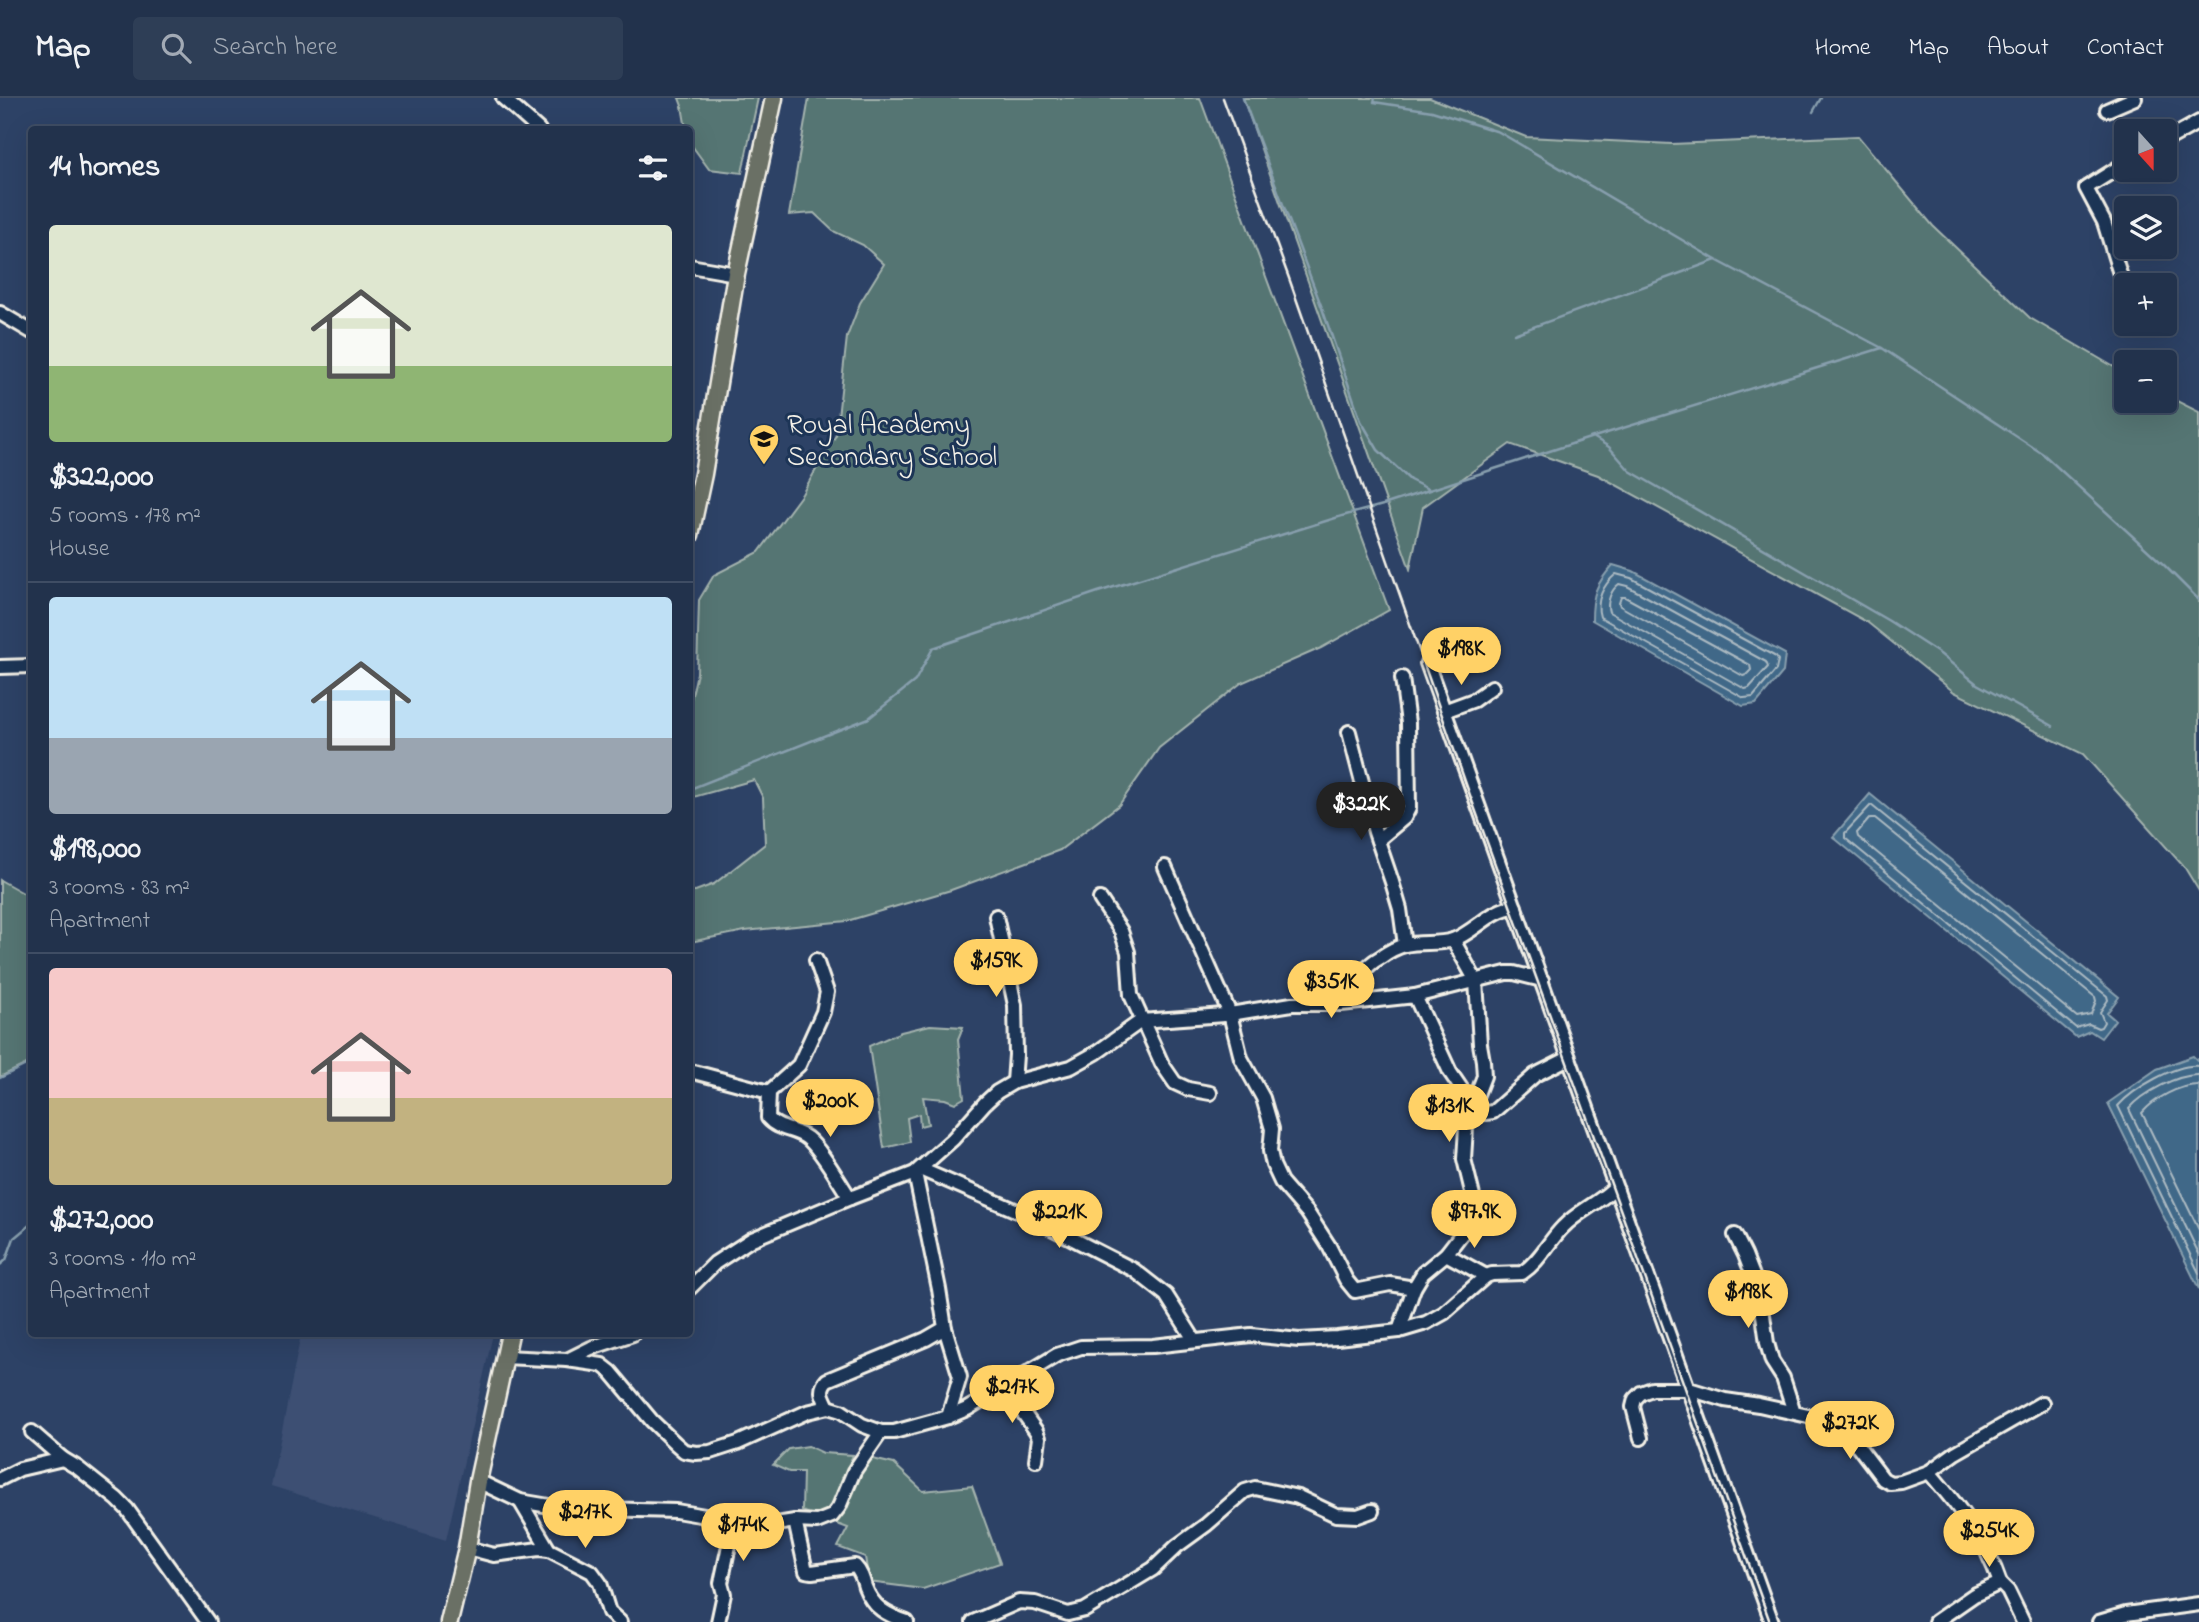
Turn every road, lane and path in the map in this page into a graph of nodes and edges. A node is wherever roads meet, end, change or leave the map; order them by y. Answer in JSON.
{"nodes":[{"id":1,"x":503,"y":98,"type":"edge"},
{"id":2,"x":774,"y":98,"type":"edge"},
{"id":3,"x":2135,"y":98,"type":"edge"},
{"id":4,"x":2107,"y":110,"type":"dead end"},
{"id":5,"x":2199,"y":122,"type":"edge"},
{"id":6,"x":534,"y":126,"type":"edge"},
{"id":7,"x":2177,"y":134,"type":"edge"},
{"id":8,"x":2114,"y":170,"type":"edge"},
{"id":9,"x":693,"y":267,"type":"edge"},
{"id":10,"x":2120,"y":273,"type":"edge"},
{"id":11,"x":736,"y":274,"type":"junction"},
{"id":12,"x":0,"y":313,"type":"edge"},
{"id":13,"x":28,"y":330,"type":"edge"},
{"id":14,"x":696,"y":474,"type":"edge"},
{"id":15,"x":693,"y":504,"type":"edge"},
{"id":16,"x":1427,"y":663,"type":"dead end"},
{"id":17,"x":28,"y":666,"type":"edge"},
{"id":18,"x":0,"y":667,"type":"edge"},
{"id":19,"x":1402,"y":678,"type":"dead end"},
{"id":20,"x":1492,"y":687,"type":"dead end"},
{"id":21,"x":1444,"y":711,"type":"junction"},
{"id":22,"x":1349,"y":732,"type":"dead end"},
{"id":23,"x":1378,"y":840,"type":"junction"},
{"id":24,"x":1165,"y":867,"type":"dead end"},
{"id":25,"x":1101,"y":899,"type":"dead end"},
{"id":26,"x":1515,"y":907,"type":"junction"},
{"id":27,"x":996,"y":916,"type":"dead end"},
{"id":28,"x":1453,"y":940,"type":"junction"},
{"id":29,"x":1405,"y":945,"type":"junction"},
{"id":30,"x":816,"y":960,"type":"dead end"},
{"id":31,"x":1542,"y":980,"type":"junction"},
{"id":32,"x":1476,"y":981,"type":"junction"},
{"id":33,"x":1415,"y":996,"type":"junction"},
{"id":34,"x":1359,"y":1002,"type":"junction"},
{"id":35,"x":1230,"y":1014,"type":"junction"},
{"id":36,"x":1141,"y":1021,"type":"junction"},
{"id":37,"x":1569,"y":1058,"type":"junction"},
{"id":38,"x":693,"y":1072,"type":"edge"},
{"id":39,"x":1014,"y":1082,"type":"junction"},
{"id":40,"x":769,"y":1092,"type":"junction"},
{"id":41,"x":1210,"y":1093,"type":"dead end"},
{"id":42,"x":1471,"y":1110,"type":"junction"},
{"id":43,"x":917,"y":1171,"type":"junction"},
{"id":44,"x":1617,"y":1190,"type":"junction"},
{"id":45,"x":850,"y":1198,"type":"junction"},
{"id":46,"x":1735,"y":1236,"type":"dead end"},
{"id":47,"x":1446,"y":1254,"type":"junction"},
{"id":48,"x":1486,"y":1276,"type":"junction"},
{"id":49,"x":693,"y":1285,"type":"edge"},
{"id":50,"x":1413,"y":1288,"type":"junction"},
{"id":51,"x":945,"y":1328,"type":"junction"},
{"id":52,"x":1399,"y":1331,"type":"junction"},
{"id":53,"x":509,"y":1337,"type":"edge"},
{"id":54,"x":624,"y":1337,"type":"edge"},
{"id":55,"x":1195,"y":1340,"type":"junction"},
{"id":56,"x":504,"y":1357,"type":"junction"},
{"id":57,"x":567,"y":1360,"type":"junction"},
{"id":58,"x":1005,"y":1387,"type":"junction"},
{"id":59,"x":1689,"y":1389,"type":"junction"},
{"id":60,"x":2042,"y":1402,"type":"dead end"},
{"id":61,"x":828,"y":1407,"type":"junction"},
{"id":62,"x":1794,"y":1412,"type":"junction"},
{"id":63,"x":948,"y":1416,"type":"junction"},
{"id":64,"x":32,"y":1432,"type":"dead end"},
{"id":65,"x":881,"y":1432,"type":"junction"},
{"id":66,"x":1641,"y":1438,"type":"dead end"},
{"id":67,"x":63,"y":1459,"type":"junction"},
{"id":68,"x":1037,"y":1460,"type":"dead end"},
{"id":69,"x":1929,"y":1472,"type":"junction"},
{"id":70,"x":0,"y":1479,"type":"edge"},
{"id":71,"x":478,"y":1480,"type":"junction"},
{"id":72,"x":520,"y":1501,"type":"junction"},
{"id":73,"x":1372,"y":1511,"type":"dead end"},
{"id":74,"x":795,"y":1521,"type":"junction"},
{"id":75,"x":734,"y":1522,"type":"junction"},
{"id":76,"x":467,"y":1548,"type":"junction"},
{"id":77,"x":549,"y":1550,"type":"junction"},
{"id":78,"x":2000,"y":1583,"type":"junction"},
{"id":79,"x":2199,"y":1604,"type":"edge"},
{"id":80,"x":608,"y":1617,"type":"edge"},
{"id":81,"x":208,"y":1622,"type":"edge"},
{"id":82,"x":449,"y":1622,"type":"edge"},
{"id":83,"x":620,"y":1622,"type":"edge"},
{"id":84,"x":718,"y":1622,"type":"edge"},
{"id":85,"x":907,"y":1622,"type":"edge"},
{"id":86,"x":973,"y":1622,"type":"edge"},
{"id":87,"x":1772,"y":1622,"type":"edge"},
{"id":88,"x":1935,"y":1622,"type":"edge"},
{"id":89,"x":2023,"y":1622,"type":"edge"},
{"id":90,"x":2099,"y":1622,"type":"edge"}],
"edges":[{"from":1,"to":6,"type":"street"},
{"from":2,"to":11,"type":"main road"},
{"from":3,"to":4,"type":"street"},
{"from":5,"to":7,"type":"street"},
{"from":8,"to":10,"type":"street"},
{"from":9,"to":11,"type":"street"},
{"from":11,"to":14,"type":"main road"},
{"from":12,"to":13,"type":"street"},
{"from":14,"to":15,"type":"main road"},
{"from":16,"to":21,"type":"street"},
{"from":17,"to":18,"type":"street"},
{"from":19,"to":23,"type":"street"},
{"from":20,"to":21,"type":"street"},
{"from":21,"to":26,"type":"street"},
{"from":22,"to":23,"type":"street"},
{"from":23,"to":29,"type":"street"},
{"from":24,"to":35,"type":"street"},
{"from":25,"to":36,"type":"street"},
{"from":26,"to":28,"type":"street"},
{"from":26,"to":31,"type":"street"},
{"from":27,"to":39,"type":"street"},
{"from":28,"to":29,"type":"street"},
{"from":28,"to":32,"type":"street"},
{"from":29,"to":34,"type":"street"},
{"from":30,"to":40,"type":"street"},
{"from":31,"to":32,"type":"street"},
{"from":31,"to":37,"type":"street"},
{"from":32,"to":33,"type":"street"},
{"from":32,"to":42,"type":"street"},
{"from":33,"to":34,"type":"street"},
{"from":33,"to":42,"type":"street"},
{"from":34,"to":35,"type":"street"},
{"from":35,"to":36,"type":"street"},
{"from":35,"to":50,"type":"street"},
{"from":36,"to":39,"type":"street"},
{"from":36,"to":41,"type":"street"},
{"from":37,"to":42,"type":"street"},
{"from":37,"to":44,"type":"street"},
{"from":38,"to":40,"type":"street"},
{"from":39,"to":43,"type":"street"},
{"from":40,"to":45,"type":"street"},
{"from":42,"to":47,"type":"street"},
{"from":43,"to":45,"type":"street"},
{"from":43,"to":51,"type":"street"},
{"from":43,"to":55,"type":"street"},
{"from":44,"to":48,"type":"street"},
{"from":44,"to":59,"type":"street"},
{"from":45,"to":49,"type":"street"},
{"from":46,"to":62,"type":"street"},
{"from":47,"to":48,"type":"street"},
{"from":47,"to":50,"type":"street"},
{"from":48,"to":52,"type":"street"},
{"from":50,"to":52,"type":"street"},
{"from":51,"to":61,"type":"street"},
{"from":51,"to":63,"type":"street"},
{"from":52,"to":55,"type":"street"},
{"from":53,"to":56,"type":"main road"},
{"from":54,"to":57,"type":"street"},
{"from":55,"to":58,"type":"street"},
{"from":56,"to":57,"type":"street"},
{"from":56,"to":71,"type":"main road"},
{"from":57,"to":61,"type":"street"},
{"from":58,"to":63,"type":"street"},
{"from":58,"to":68,"type":"street"},
{"from":59,"to":62,"type":"street"},
{"from":59,"to":66,"type":"street"},
{"from":59,"to":87,"type":"street"},
{"from":60,"to":69,"type":"street"},
{"from":61,"to":65,"type":"street"},
{"from":62,"to":69,"type":"street"},
{"from":63,"to":65,"type":"street"},
{"from":64,"to":67,"type":"street"},
{"from":65,"to":74,"type":"street"},
{"from":67,"to":70,"type":"street"},
{"from":67,"to":81,"type":"street"},
{"from":69,"to":78,"type":"street"},
{"from":71,"to":72,"type":"street"},
{"from":71,"to":76,"type":"main road"},
{"from":72,"to":75,"type":"street"},
{"from":72,"to":77,"type":"street"},
{"from":73,"to":86,"type":"street"},
{"from":74,"to":75,"type":"street"},
{"from":74,"to":85,"type":"street"},
{"from":75,"to":84,"type":"street"},
{"from":76,"to":77,"type":"street"},
{"from":76,"to":82,"type":"main road"},
{"from":77,"to":80,"type":"street"},
{"from":78,"to":88,"type":"street"},
{"from":78,"to":89,"type":"street"},
{"from":79,"to":90,"type":"street"},
{"from":80,"to":83,"type":"street"}]}
